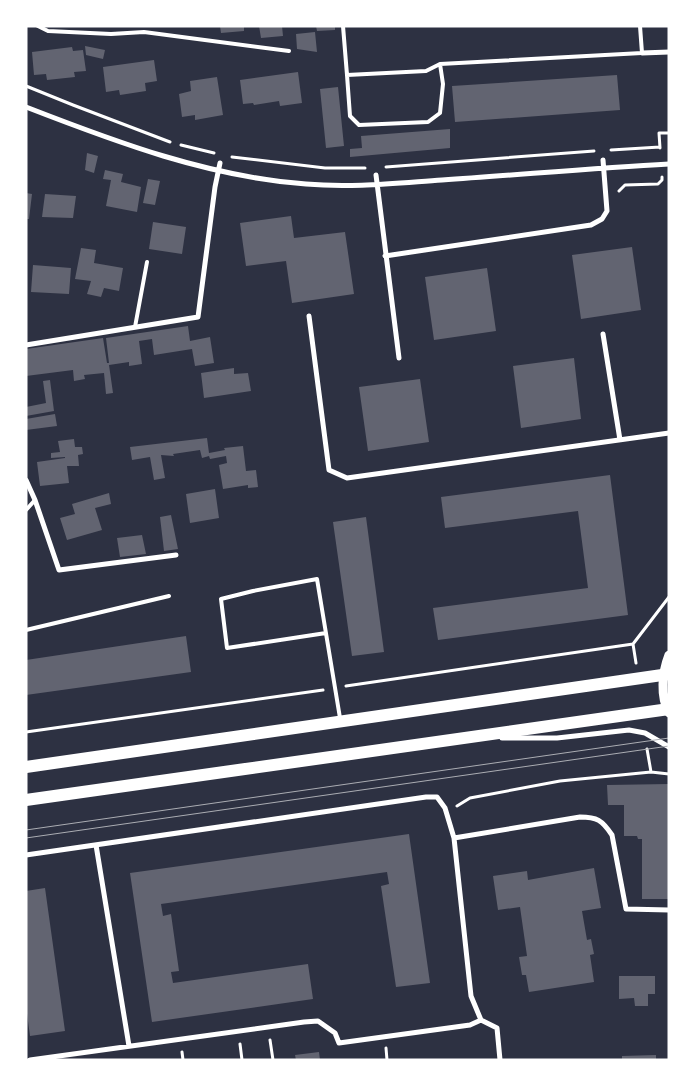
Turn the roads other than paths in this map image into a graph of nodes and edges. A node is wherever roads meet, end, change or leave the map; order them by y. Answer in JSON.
{"nodes":[{"id":1,"x":38,"y":26,"type":"edge"},
{"id":2,"x":343,"y":26,"type":"edge"},
{"id":3,"x":640,"y":26,"type":"edge"},
{"id":4,"x":289,"y":51,"type":"dead end"},
{"id":5,"x":669,"y":52,"type":"edge"},
{"id":6,"x":642,"y":53,"type":"junction"},
{"id":7,"x":440,"y":64,"type":"junction"},
{"id":8,"x":347,"y":75,"type":"junction"},
{"id":9,"x":26,"y":107,"type":"edge"},
{"id":10,"x":603,"y":160,"type":"dead end"},
{"id":11,"x":220,"y":163,"type":"dead end"},
{"id":12,"x":669,"y":164,"type":"edge"},
{"id":13,"x":604,"y":169,"type":"junction"},
{"id":14,"x":218,"y":170,"type":"junction"},
{"id":15,"x":376,"y":175,"type":"dead end"},
{"id":16,"x":377,"y":185,"type":"junction"},
{"id":17,"x":385,"y":256,"type":"junction"},
{"id":18,"x":147,"y":262,"type":"dead end"},
{"id":19,"x":309,"y":316,"type":"dead end"},
{"id":20,"x":135,"y":327,"type":"junction"},
{"id":21,"x":603,"y":334,"type":"dead end"},
{"id":22,"x":26,"y":344,"type":"edge"},
{"id":23,"x":399,"y":358,"type":"dead end"},
{"id":24,"x":669,"y":433,"type":"edge"},
{"id":25,"x":620,"y":440,"type":"junction"},
{"id":26,"x":26,"y":480,"type":"edge"},
{"id":27,"x":35,"y":500,"type":"junction"},
{"id":28,"x":26,"y":510,"type":"edge"},
{"id":29,"x":176,"y":555,"type":"dead end"},
{"id":30,"x":169,"y":596,"type":"dead end"},
{"id":31,"x":26,"y":630,"type":"edge"},
{"id":32,"x":326,"y":633,"type":"junction"},
{"id":33,"x":669,"y":655,"type":"edge"},
{"id":34,"x":666,"y":674,"type":"edge"},
{"id":35,"x":668,"y":711,"type":"edge"},
{"id":36,"x":341,"y":722,"type":"junction"},
{"id":37,"x":469,"y":738,"type":"junction"},
{"id":38,"x":669,"y":747,"type":"edge"},
{"id":39,"x":26,"y":766,"type":"edge"},
{"id":40,"x":26,"y":800,"type":"edge"},
{"id":41,"x":454,"y":838,"type":"junction"},
{"id":42,"x":96,"y":845,"type":"junction"},
{"id":43,"x":26,"y":855,"type":"edge"},
{"id":44,"x":669,"y":910,"type":"edge"},
{"id":45,"x":481,"y":1020,"type":"junction"},
{"id":46,"x":129,"y":1046,"type":"junction"},
{"id":47,"x":30,"y":1060,"type":"edge"},
{"id":48,"x":500,"y":1060,"type":"edge"}],
"edges":[{"from":1,"to":4,"type":"lane"},
{"from":2,"to":8,"type":"lane"},
{"from":3,"to":6,"type":"lane"},
{"from":5,"to":6,"type":"street"},
{"from":6,"to":7,"type":"lane"},
{"from":7,"to":8,"type":"lane"},
{"from":7,"to":8,"type":"lane"},
{"from":9,"to":14,"type":"street"},
{"from":10,"to":13,"type":"street"},
{"from":11,"to":14,"type":"street"},
{"from":12,"to":13,"type":"street"},
{"from":13,"to":16,"type":"street"},
{"from":13,"to":17,"type":"street"},
{"from":14,"to":16,"type":"street"},
{"from":14,"to":20,"type":"street"},
{"from":15,"to":16,"type":"street"},
{"from":16,"to":17,"type":"street"},
{"from":17,"to":23,"type":"street"},
{"from":18,"to":20,"type":"lane"},
{"from":19,"to":25,"type":"street"},
{"from":20,"to":22,"type":"street"},
{"from":21,"to":25,"type":"street"},
{"from":24,"to":25,"type":"street"},
{"from":26,"to":27,"type":"street"},
{"from":27,"to":28,"type":"lane"},
{"from":27,"to":29,"type":"street"},
{"from":30,"to":31,"type":"lane"},
{"from":32,"to":32,"type":"lane"},
{"from":32,"to":36,"type":"lane"},
{"from":33,"to":34,"type":"street"},
{"from":34,"to":35,"type":"street"},
{"from":34,"to":36,"type":"main road"},
{"from":35,"to":37,"type":"main road"},
{"from":36,"to":39,"type":"main road"},
{"from":37,"to":38,"type":"street"},
{"from":37,"to":40,"type":"main road"},
{"from":41,"to":42,"type":"street"},
{"from":41,"to":44,"type":"street"},
{"from":41,"to":45,"type":"street"},
{"from":42,"to":43,"type":"street"},
{"from":42,"to":46,"type":"street"},
{"from":45,"to":46,"type":"street"},
{"from":45,"to":48,"type":"street"},
{"from":46,"to":47,"type":"street"}]}
